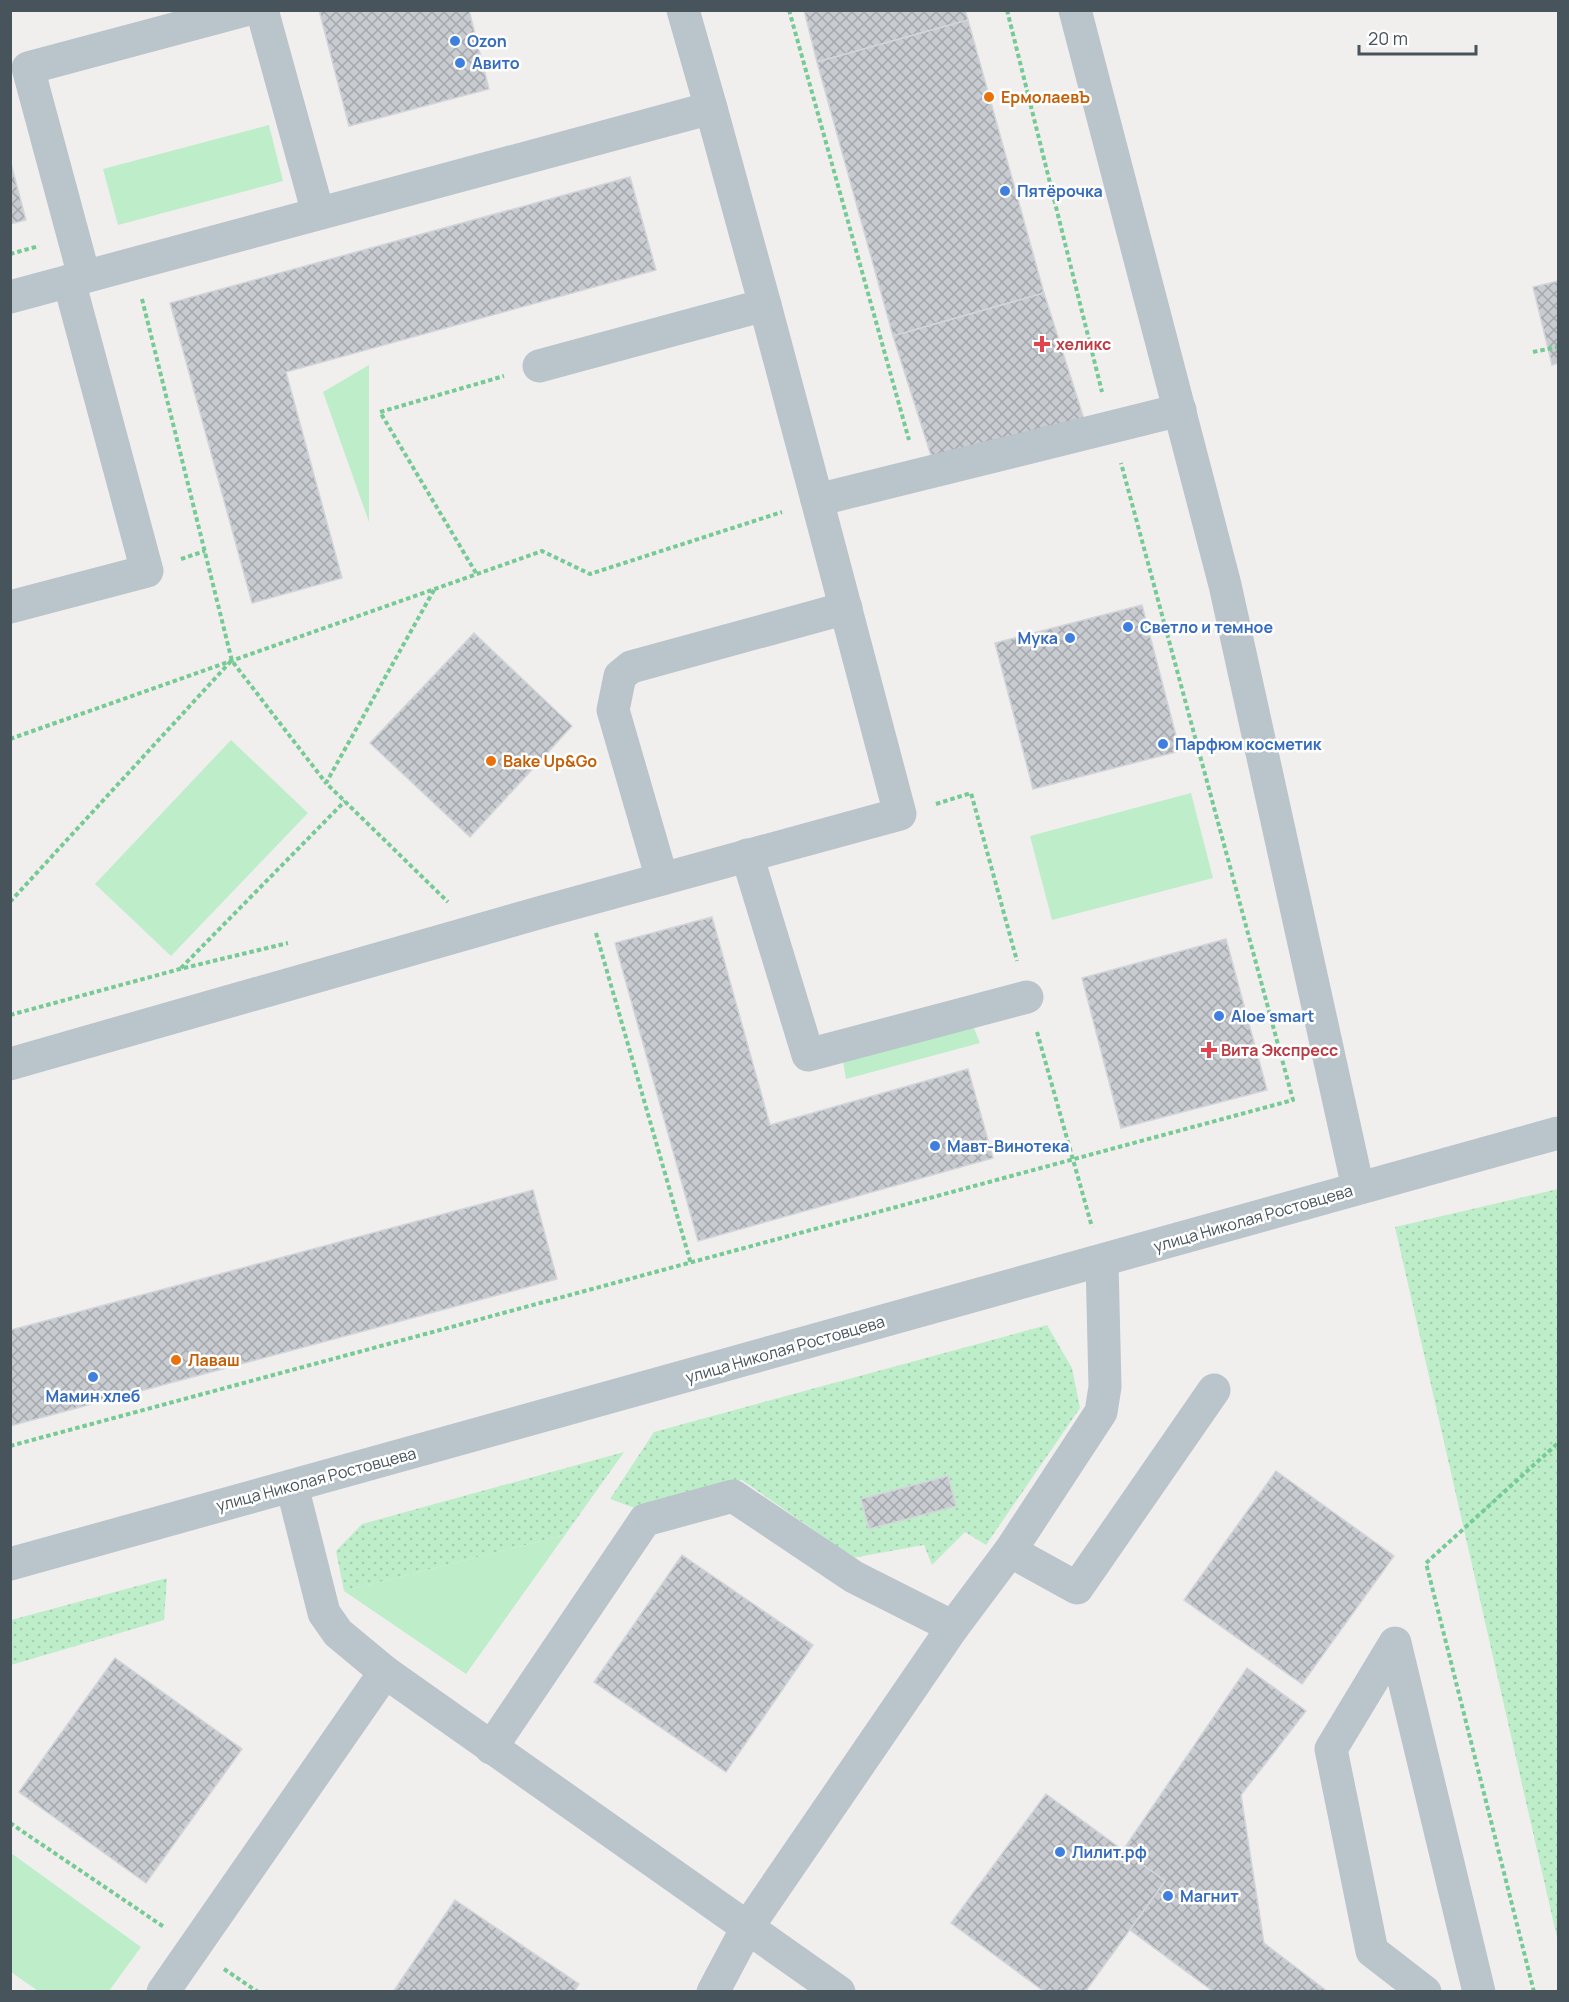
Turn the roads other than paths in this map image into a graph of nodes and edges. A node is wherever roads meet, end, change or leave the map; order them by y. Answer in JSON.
{"nodes":[{"id":1,"x":245,"y":10,"type":"edge"},
{"id":2,"x":262,"y":10,"type":"edge"},
{"id":3,"x":682,"y":10,"type":"edge"},
{"id":4,"x":1075,"y":10,"type":"edge"},
{"id":5,"x":711,"y":108,"type":"junction"},
{"id":6,"x":318,"y":213,"type":"junction"},
{"id":7,"x":76,"y":279,"type":"junction"},
{"id":8,"x":10,"y":297,"type":"edge"},
{"id":9,"x":765,"y":305,"type":"junction"},
{"id":10,"x":539,"y":366,"type":"road end"},
{"id":11,"x":1180,"y":410,"type":"junction"},
{"id":12,"x":817,"y":500,"type":"junction"},
{"id":13,"x":10,"y":607,"type":"edge"},
{"id":14,"x":846,"y":608,"type":"junction"},
{"id":15,"x":747,"y":855,"type":"junction"},
{"id":16,"x":662,"y":879,"type":"junction"},
{"id":17,"x":1027,"y":997,"type":"dead end"},
{"id":18,"x":10,"y":1064,"type":"edge"},
{"id":19,"x":1558,"y":1133,"type":"edge"},
{"id":20,"x":1358,"y":1188,"type":"junction"},
{"id":21,"x":1102,"y":1261,"type":"junction"},
{"id":22,"x":1214,"y":1390,"type":"dead end"},
{"id":23,"x":292,"y":1486,"type":"junction"},
{"id":24,"x":1010,"y":1551,"type":"junction"},
{"id":25,"x":10,"y":1564,"type":"edge"},
{"id":26,"x":953,"y":1628,"type":"junction"},
{"id":27,"x":385,"y":1672,"type":"junction"},
{"id":28,"x":491,"y":1748,"type":"junction"},
{"id":29,"x":747,"y":1928,"type":"junction"},
{"id":30,"x":164,"y":1992,"type":"edge"},
{"id":31,"x":713,"y":1992,"type":"edge"},
{"id":32,"x":839,"y":1992,"type":"edge"},
{"id":33,"x":1425,"y":1992,"type":"edge"},
{"id":34,"x":1479,"y":1992,"type":"edge"}],
"edges":[{"from":1,"to":7,"type":"street"},
{"from":2,"to":6,"type":"street"},
{"from":3,"to":5,"type":"street"},
{"from":4,"to":11,"type":"street"},
{"from":5,"to":6,"type":"street"},
{"from":5,"to":9,"type":"street"},
{"from":6,"to":7,"type":"street"},
{"from":7,"to":8,"type":"street"},
{"from":7,"to":13,"type":"street"},
{"from":9,"to":10,"type":"street"},
{"from":9,"to":12,"type":"street"},
{"from":11,"to":12,"type":"street"},
{"from":11,"to":20,"type":"street"},
{"from":12,"to":14,"type":"street"},
{"from":14,"to":15,"type":"street"},
{"from":14,"to":16,"type":"street"},
{"from":15,"to":16,"type":"street"},
{"from":15,"to":17,"type":"street"},
{"from":16,"to":18,"type":"street"},
{"from":19,"to":20,"type":"street","name":"улица Николая Ростовцева"},
{"from":20,"to":21,"type":"street","name":"улица Николая Ростовцева"},
{"from":21,"to":23,"type":"street","name":"улица Николая Ростовцева"},
{"from":21,"to":24,"type":"street"},
{"from":22,"to":24,"type":"street"},
{"from":23,"to":25,"type":"street","name":"улица Николая Ростовцева"},
{"from":23,"to":27,"type":"street"},
{"from":24,"to":26,"type":"street"},
{"from":26,"to":28,"type":"street"},
{"from":26,"to":29,"type":"street"},
{"from":27,"to":28,"type":"street"},
{"from":27,"to":30,"type":"street"},
{"from":28,"to":29,"type":"street"},
{"from":29,"to":31,"type":"street"},
{"from":29,"to":32,"type":"street"},
{"from":33,"to":34,"type":"street"}]}
